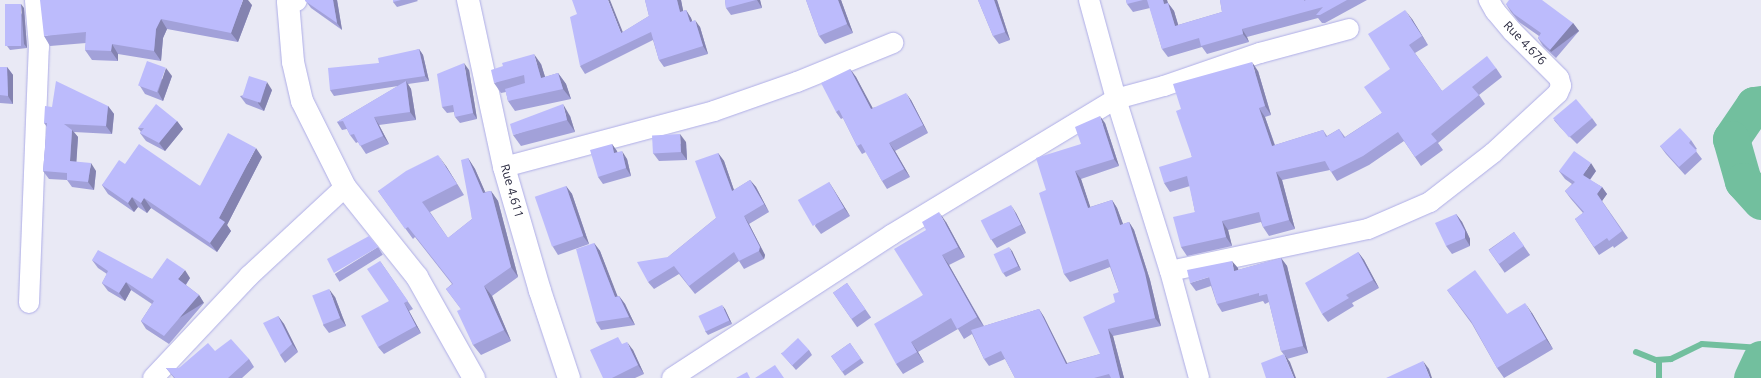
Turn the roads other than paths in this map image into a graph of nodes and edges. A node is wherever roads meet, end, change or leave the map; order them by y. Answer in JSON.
{"nodes":[{"id":1,"x":35,"y":0,"type":"edge"},
{"id":2,"x":288,"y":0,"type":"edge"},
{"id":3,"x":468,"y":0,"type":"edge"},
{"id":4,"x":1089,"y":0,"type":"edge"},
{"id":5,"x":1489,"y":0,"type":"edge"},
{"id":6,"x":1349,"y":29,"type":"dead end"},
{"id":7,"x":893,"y":43,"type":"dead end"},
{"id":8,"x":1116,"y":99,"type":"junction"},
{"id":9,"x":504,"y":167,"type":"junction"},
{"id":10,"x":345,"y":187,"type":"junction"},
{"id":11,"x":1170,"y":271,"type":"junction"},
{"id":12,"x":29,"y":303,"type":"dead end"},
{"id":13,"x":153,"y":378,"type":"edge"},
{"id":14,"x":474,"y":378,"type":"edge"},
{"id":15,"x":570,"y":378,"type":"edge"},
{"id":16,"x":672,"y":378,"type":"edge"},
{"id":17,"x":1199,"y":378,"type":"edge"}],
"edges":[{"from":1,"to":12,"type":"street"},
{"from":2,"to":10,"type":"street"},
{"from":3,"to":9,"type":"street","name":"Rue 4.611"},
{"from":4,"to":8,"type":"street"},
{"from":5,"to":11,"type":"street","name":"Rue 4.676"},
{"from":6,"to":8,"type":"street"},
{"from":7,"to":9,"type":"street"},
{"from":8,"to":11,"type":"street"},
{"from":8,"to":16,"type":"street"},
{"from":9,"to":15,"type":"street","name":"Rue 4.611"},
{"from":10,"to":13,"type":"street"},
{"from":10,"to":14,"type":"street"},
{"from":11,"to":17,"type":"street"}]}
